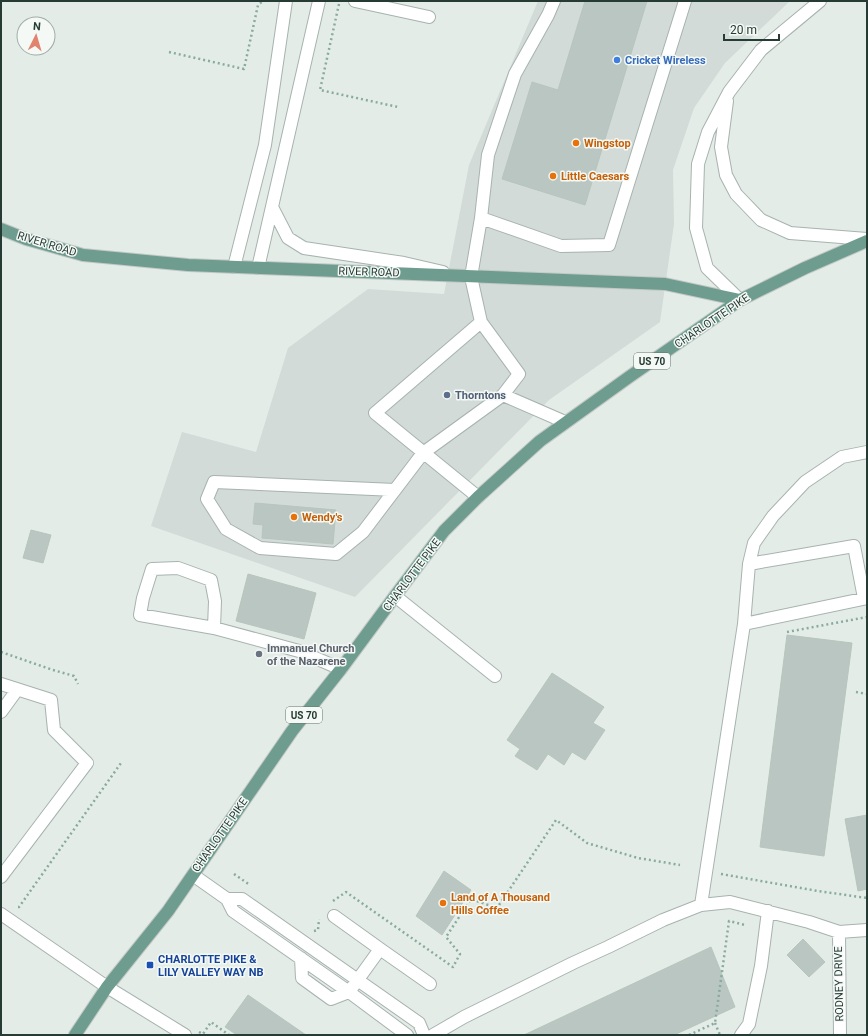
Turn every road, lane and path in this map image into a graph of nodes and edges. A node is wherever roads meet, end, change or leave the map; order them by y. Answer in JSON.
{"nodes":[{"id":1,"x":263,"y":1,"type":"edge"},
{"id":2,"x":286,"y":1,"type":"edge"},
{"id":3,"x":319,"y":1,"type":"edge"},
{"id":4,"x":340,"y":1,"type":"edge"},
{"id":5,"x":355,"y":1,"type":"edge"},
{"id":6,"x":554,"y":1,"type":"edge"},
{"id":7,"x":685,"y":1,"type":"edge"},
{"id":8,"x":820,"y":1,"type":"edge"},
{"id":9,"x":429,"y":17,"type":"dead end"},
{"id":10,"x":169,"y":52,"type":"dead end"},
{"id":11,"x":729,"y":92,"type":"junction"},
{"id":12,"x":398,"y":107,"type":"dead end"},
{"id":13,"x":272,"y":207,"type":"junction"},
{"id":14,"x":481,"y":218,"type":"junction"},
{"id":15,"x":1,"y":229,"type":"edge"},
{"id":16,"x":867,"y":240,"type":"edge"},
{"id":17,"x":234,"y":267,"type":"junction"},
{"id":18,"x":258,"y":268,"type":"junction"},
{"id":19,"x":458,"y":276,"type":"junction"},
{"id":20,"x":471,"y":277,"type":"junction"},
{"id":21,"x":740,"y":300,"type":"junction"},
{"id":22,"x":481,"y":322,"type":"junction"},
{"id":23,"x":503,"y":395,"type":"junction"},
{"id":24,"x":565,"y":422,"type":"junction"},
{"id":25,"x":867,"y":452,"type":"edge"},
{"id":26,"x":423,"y":453,"type":"junction"},
{"id":27,"x":395,"y":490,"type":"junction"},
{"id":28,"x":478,"y":497,"type":"junction"},
{"id":29,"x":749,"y":564,"type":"junction"},
{"id":30,"x":395,"y":596,"type":"junction"},
{"id":31,"x":865,"y":598,"type":"edge"},
{"id":32,"x":867,"y":617,"type":"edge"},
{"id":33,"x":744,"y":624,"type":"junction"},
{"id":34,"x":214,"y":628,"type":"junction"},
{"id":35,"x":781,"y":633,"type":"dead end"},
{"id":36,"x":1,"y":652,"type":"edge"},
{"id":37,"x":341,"y":669,"type":"junction"},
{"id":38,"x":495,"y":676,"type":"dead end"},
{"id":39,"x":1,"y":684,"type":"edge"},
{"id":40,"x":78,"y":684,"type":"dead end"},
{"id":41,"x":17,"y":690,"type":"junction"},
{"id":42,"x":856,"y":692,"type":"dead end"},
{"id":43,"x":867,"y":694,"type":"edge"},
{"id":44,"x":1,"y":712,"type":"edge"},
{"id":45,"x":121,"y":763,"type":"dead end"},
{"id":46,"x":680,"y":865,"type":"dead end"},
{"id":47,"x":723,"y":866,"type":"dead end"},
{"id":48,"x":717,"y":873,"type":"dead end"},
{"id":49,"x":234,"y":874,"type":"dead end"},
{"id":50,"x":722,"y":874,"type":"junction"},
{"id":51,"x":193,"y":875,"type":"junction"},
{"id":52,"x":1,"y":877,"type":"edge"},
{"id":53,"x":253,"y":887,"type":"dead end"},
{"id":54,"x":867,"y":898,"type":"edge"},
{"id":55,"x":227,"y":899,"type":"junction"},
{"id":56,"x":13,"y":903,"type":"dead end"},
{"id":57,"x":330,"y":904,"type":"dead end"},
{"id":58,"x":701,"y":905,"type":"junction"},
{"id":59,"x":768,"y":912,"type":"junction"},
{"id":60,"x":1,"y":914,"type":"edge"},
{"id":61,"x":328,"y":915,"type":"joint"},
{"id":62,"x":745,"y":925,"type":"dead end"},
{"id":63,"x":309,"y":927,"type":"dead end"},
{"id":64,"x":867,"y":930,"type":"edge"},
{"id":65,"x":839,"y":932,"type":"junction"},
{"id":66,"x":380,"y":949,"type":"junction"},
{"id":67,"x":358,"y":979,"type":"junction"},
{"id":68,"x":430,"y":984,"type":"dead end"},
{"id":69,"x":108,"y":987,"type":"junction"},
{"id":70,"x":349,"y":992,"type":"junction"},
{"id":71,"x":714,"y":1023,"type":"junction"},
{"id":72,"x":749,"y":1024,"type":"junction"},
{"id":73,"x":75,"y":1035,"type":"edge"},
{"id":74,"x":185,"y":1035,"type":"edge"},
{"id":75,"x":407,"y":1035,"type":"edge"},
{"id":76,"x":423,"y":1035,"type":"edge"},
{"id":77,"x":433,"y":1035,"type":"edge"},
{"id":78,"x":689,"y":1035,"type":"edge"},
{"id":79,"x":720,"y":1035,"type":"edge"},
{"id":80,"x":740,"y":1035,"type":"edge"},
{"id":81,"x":755,"y":1035,"type":"edge"},
{"id":82,"x":840,"y":1035,"type":"edge"}],
"edges":[{"from":1,"to":10,"type":"path"},
{"from":2,"to":17,"type":"street"},
{"from":3,"to":13,"type":"street"},
{"from":4,"to":12,"type":"path"},
{"from":5,"to":9,"type":"street"},
{"from":6,"to":14,"type":"street"},
{"from":7,"to":14,"type":"street"},
{"from":8,"to":11,"type":"street"},
{"from":11,"to":16,"type":"street"},
{"from":11,"to":21,"type":"street"},
{"from":13,"to":18,"type":"street"},
{"from":13,"to":19,"type":"street"},
{"from":14,"to":20,"type":"street"},
{"from":15,"to":17,"type":"main road","name":"RIVER ROAD"},
{"from":16,"to":21,"type":"main road","name":"CHARLOTTE PIKE","number":"US 70"},
{"from":17,"to":18,"type":"main road","name":"RIVER ROAD"},
{"from":18,"to":19,"type":"main road","name":"RIVER ROAD"},
{"from":19,"to":20,"type":"main road","name":"RIVER ROAD"},
{"from":20,"to":21,"type":"main road","name":"RIVER ROAD"},
{"from":20,"to":22,"type":"street"},
{"from":21,"to":24,"type":"main road","name":"CHARLOTTE PIKE","number":"US 70"},
{"from":22,"to":23,"type":"street"},
{"from":22,"to":26,"type":"street"},
{"from":23,"to":24,"type":"street"},
{"from":23,"to":26,"type":"street"},
{"from":24,"to":28,"type":"main road","name":"CHARLOTTE PIKE","number":"US 70"},
{"from":25,"to":29,"type":"street"},
{"from":26,"to":27,"type":"street"},
{"from":26,"to":28,"type":"street"},
{"from":27,"to":27,"type":"street"},
{"from":28,"to":30,"type":"main road","name":"CHARLOTTE PIKE","number":"US 70"},
{"from":29,"to":31,"type":"street"},
{"from":29,"to":33,"type":"street"},
{"from":30,"to":37,"type":"main road","name":"CHARLOTTE PIKE","number":"US 70"},
{"from":30,"to":38,"type":"street"},
{"from":31,"to":33,"type":"street"},
{"from":32,"to":35,"type":"path"},
{"from":33,"to":58,"type":"street"},
{"from":34,"to":34,"type":"street"},
{"from":34,"to":37,"type":"street"},
{"from":36,"to":40,"type":"path"},
{"from":37,"to":51,"type":"main road","name":"CHARLOTTE PIKE","number":"US 70"},
{"from":39,"to":41,"type":"street"},
{"from":41,"to":44,"type":"street"},
{"from":41,"to":52,"type":"street"},
{"from":42,"to":43,"type":"path"},
{"from":45,"to":56,"type":"path"},
{"from":46,"to":57,"type":"path"},
{"from":47,"to":50,"type":"path"},
{"from":48,"to":50,"type":"path"},
{"from":49,"to":53,"type":"path"},
{"from":50,"to":54,"type":"path"},
{"from":51,"to":55,"type":"street"},
{"from":51,"to":69,"type":"main road","name":"CHARLOTTE PIKE","number":"US 70"},
{"from":55,"to":67,"type":"street"},
{"from":55,"to":70,"type":"street"},
{"from":58,"to":59,"type":"street"},
{"from":58,"to":77,"type":"street"},
{"from":59,"to":65,"type":"street"},
{"from":59,"to":72,"type":"street"},
{"from":60,"to":69,"type":"street"},
{"from":61,"to":63,"type":"path"},
{"from":61,"to":66,"type":"street"},
{"from":62,"to":71,"type":"path"},
{"from":64,"to":65,"type":"street"},
{"from":65,"to":82,"type":"street","name":"RODNEY DRIVE"},
{"from":66,"to":67,"type":"street"},
{"from":66,"to":68,"type":"street"},
{"from":67,"to":70,"type":"street"},
{"from":67,"to":76,"type":"street"},
{"from":69,"to":73,"type":"main road","name":"CHARLOTTE PIKE","number":"US 70"},
{"from":69,"to":74,"type":"street"},
{"from":70,"to":75,"type":"street"},
{"from":71,"to":78,"type":"path"},
{"from":71,"to":79,"type":"path"},
{"from":72,"to":80,"type":"street"},
{"from":72,"to":81,"type":"street"}]}
